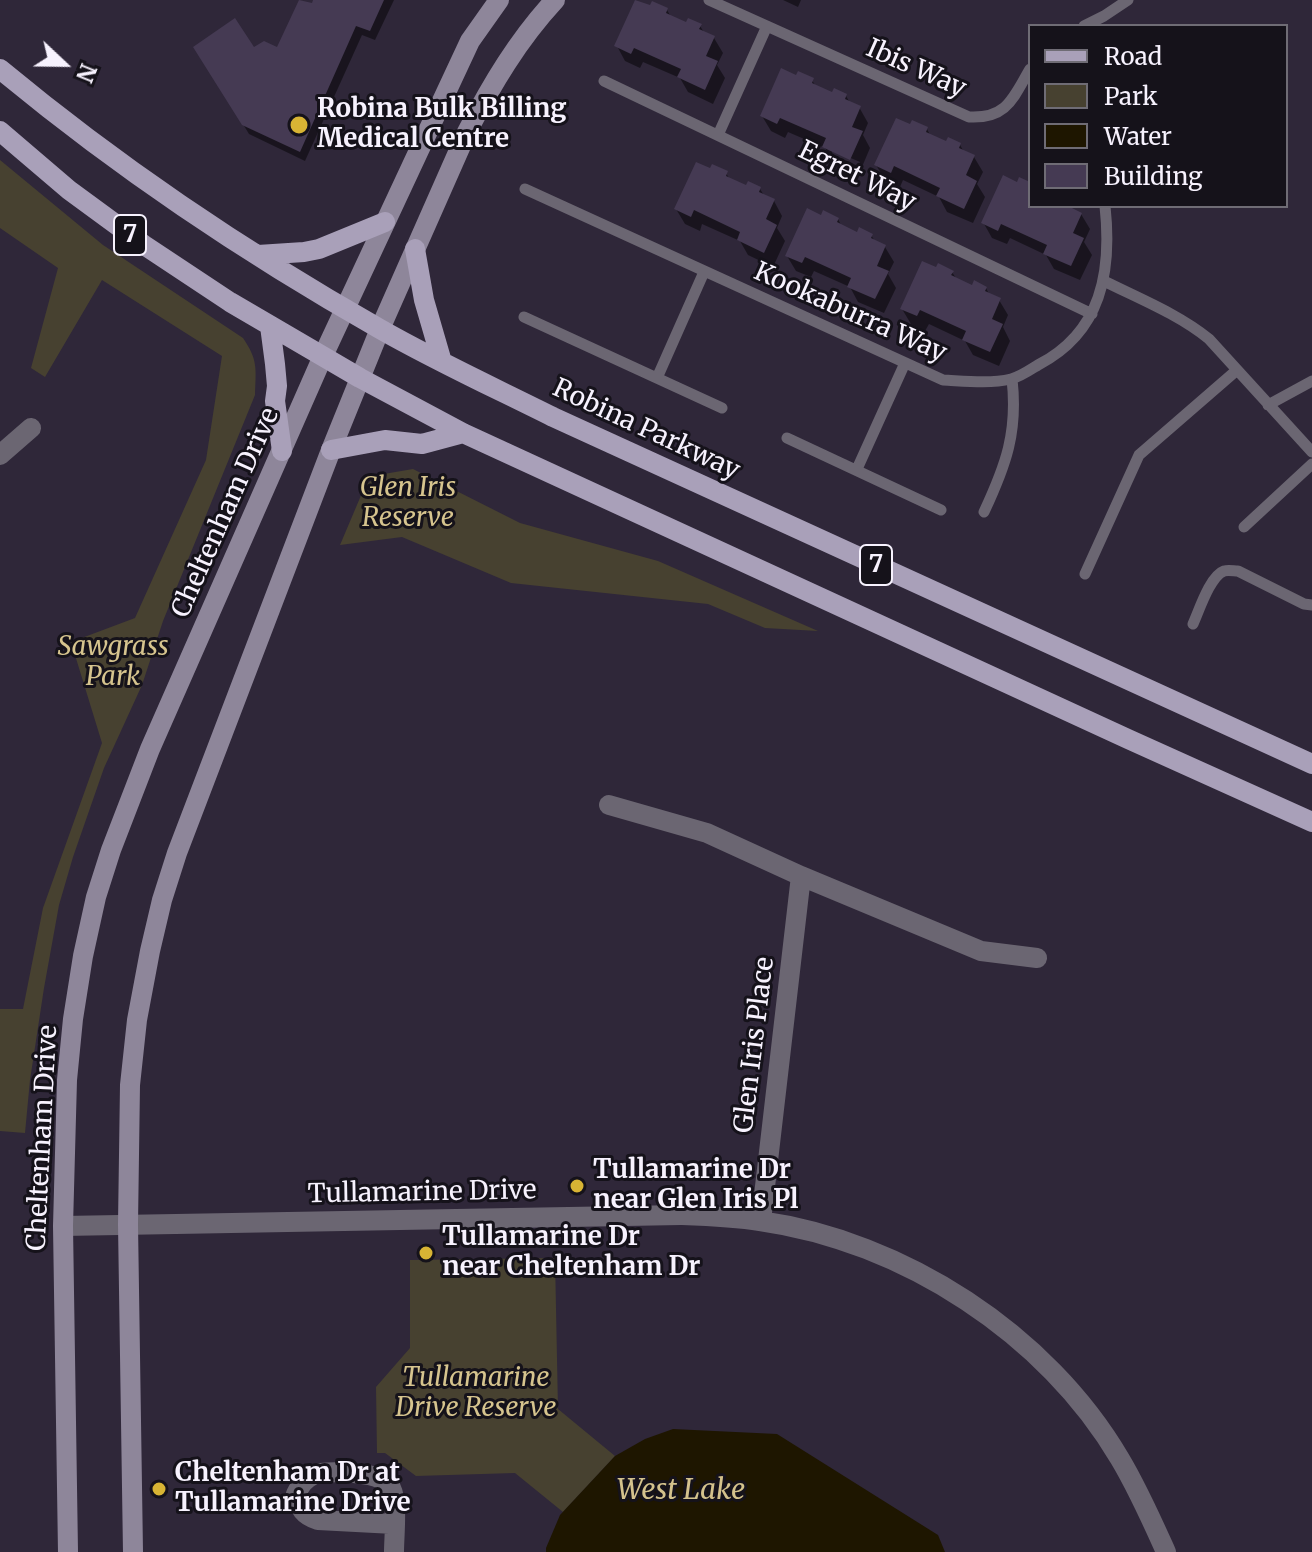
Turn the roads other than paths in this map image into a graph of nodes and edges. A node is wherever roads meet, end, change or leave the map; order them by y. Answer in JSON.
{"nodes":[{"id":1,"x":499,"y":0,"type":"edge"},
{"id":2,"x":555,"y":0,"type":"edge"},
{"id":3,"x":709,"y":0,"type":"edge"},
{"id":4,"x":1128,"y":0,"type":"edge"},
{"id":5,"x":1088,"y":24,"type":"edge"},
{"id":6,"x":767,"y":26,"type":"junction"},
{"id":7,"x":0,"y":69,"type":"edge"},
{"id":8,"x":1028,"y":72,"type":"edge"},
{"id":9,"x":604,"y":81,"type":"dead end"},
{"id":10,"x":1017,"y":91,"type":"junction"},
{"id":11,"x":1028,"y":97,"type":"edge"},
{"id":12,"x":0,"y":131,"type":"edge"},
{"id":13,"x":718,"y":135,"type":"junction"},
{"id":14,"x":525,"y":189,"type":"dead end"},
{"id":15,"x":1105,"y":208,"type":"edge"},
{"id":16,"x":385,"y":222,"type":"junction"},
{"id":17,"x":415,"y":249,"type":"junction"},
{"id":18,"x":258,"y":255,"type":"junction"},
{"id":19,"x":704,"y":272,"type":"junction"},
{"id":20,"x":1104,"y":281,"type":"junction"},
{"id":21,"x":345,"y":308,"type":"junction"},
{"id":22,"x":1092,"y":314,"type":"junction"},
{"id":23,"x":524,"y":317,"type":"dead end"},
{"id":24,"x":270,"y":326,"type":"junction"},
{"id":25,"x":380,"y":329,"type":"junction"},
{"id":26,"x":323,"y":356,"type":"junction"},
{"id":27,"x":442,"y":362,"type":"junction"},
{"id":28,"x":905,"y":363,"type":"junction"},
{"id":29,"x":1237,"y":370,"type":"junction"},
{"id":30,"x":360,"y":378,"type":"junction"},
{"id":31,"x":657,"y":378,"type":"junction"},
{"id":32,"x":1012,"y":379,"type":"junction"},
{"id":33,"x":1312,"y":381,"type":"edge"},
{"id":34,"x":1268,"y":405,"type":"junction"},
{"id":35,"x":722,"y":408,"type":"dead end"},
{"id":36,"x":31,"y":428,"type":"dead end"},
{"id":37,"x":463,"y":433,"type":"junction"},
{"id":38,"x":787,"y":438,"type":"dead end"},
{"id":39,"x":331,"y":450,"type":"junction"},
{"id":40,"x":282,"y":451,"type":"junction"},
{"id":41,"x":1312,"y":452,"type":"edge"},
{"id":42,"x":0,"y":455,"type":"edge"},
{"id":43,"x":1312,"y":464,"type":"edge"},
{"id":44,"x":857,"y":469,"type":"junction"},
{"id":45,"x":941,"y":510,"type":"dead end"},
{"id":46,"x":984,"y":512,"type":"dead end"},
{"id":47,"x":1244,"y":527,"type":"dead end"},
{"id":48,"x":1085,"y":574,"type":"dead end"},
{"id":49,"x":1312,"y":605,"type":"edge"},
{"id":50,"x":1193,"y":624,"type":"dead end"},
{"id":51,"x":1312,"y":764,"type":"edge"},
{"id":52,"x":609,"y":805,"type":"dead end"},
{"id":53,"x":1312,"y":822,"type":"edge"},
{"id":54,"x":801,"y":876,"type":"junction"},
{"id":55,"x":1037,"y":958,"type":"dead end"},
{"id":56,"x":761,"y":1221,"type":"junction"},
{"id":57,"x":128,"y":1224,"type":"junction"},
{"id":58,"x":63,"y":1226,"type":"junction"},
{"id":59,"x":394,"y":1524,"type":"junction"},
{"id":60,"x":68,"y":1552,"type":"edge"},
{"id":61,"x":133,"y":1552,"type":"edge"},
{"id":62,"x":394,"y":1552,"type":"edge"},
{"id":63,"x":1166,"y":1552,"type":"edge"}],
"edges":[{"from":1,"to":16,"type":"main road","name":"Cheltenham Drive"},
{"from":2,"to":17,"type":"main road"},
{"from":3,"to":6,"type":"lane","name":"Ibis Way"},
{"from":4,"to":5,"type":"lane"},
{"from":6,"to":10,"type":"lane","name":"Ibis Way"},
{"from":6,"to":13,"type":"lane"},
{"from":7,"to":18,"type":"main road","name":"Robina Parkway","number":"7"},
{"from":8,"to":10,"type":"lane","name":"Ibis Way"},
{"from":9,"to":13,"type":"lane","name":"Egret Way"},
{"from":10,"to":11,"type":"lane"},
{"from":12,"to":24,"type":"main road","number":"7"},
{"from":13,"to":22,"type":"lane","name":"Egret Way"},
{"from":14,"to":19,"type":"lane","name":"Kookaburra Way"},
{"from":15,"to":20,"type":"lane","name":"Kookaburra Way"},
{"from":16,"to":18,"type":"main road"},
{"from":16,"to":21,"type":"main road","name":"Cheltenham Drive"},
{"from":17,"to":25,"type":"main road"},
{"from":17,"to":27,"type":"main road"},
{"from":18,"to":21,"type":"main road","name":"Robina Parkway","number":"7"},
{"from":19,"to":28,"type":"lane","name":"Kookaburra Way"},
{"from":19,"to":31,"type":"lane"},
{"from":20,"to":22,"type":"lane","name":"Kookaburra Way"},
{"from":20,"to":29,"type":"lane"},
{"from":21,"to":25,"type":"main road","name":"Robina Parkway","number":"7"},
{"from":21,"to":26,"type":"main road","name":"Cheltenham Drive"},
{"from":22,"to":32,"type":"lane","name":"Kookaburra Way"},
{"from":23,"to":31,"type":"lane"},
{"from":24,"to":26,"type":"main road","number":"7"},
{"from":24,"to":40,"type":"main road"},
{"from":25,"to":27,"type":"main road","name":"Robina Parkway","number":"7"},
{"from":25,"to":30,"type":"main road"},
{"from":26,"to":30,"type":"main road","number":"7"},
{"from":26,"to":40,"type":"main road","name":"Cheltenham Drive"},
{"from":27,"to":51,"type":"main road","name":"Robina Parkway","number":"7"},
{"from":28,"to":32,"type":"lane","name":"Kookaburra Way"},
{"from":28,"to":44,"type":"lane"},
{"from":29,"to":34,"type":"lane"},
{"from":29,"to":48,"type":"lane"},
{"from":30,"to":37,"type":"main road","number":"7"},
{"from":30,"to":39,"type":"main road"},
{"from":31,"to":35,"type":"lane"},
{"from":32,"to":46,"type":"lane"},
{"from":33,"to":34,"type":"lane"},
{"from":34,"to":41,"type":"lane"},
{"from":36,"to":42,"type":"street"},
{"from":37,"to":39,"type":"main road"},
{"from":37,"to":53,"type":"main road","number":"7"},
{"from":38,"to":44,"type":"lane"},
{"from":39,"to":57,"type":"main road"},
{"from":40,"to":58,"type":"main road","name":"Cheltenham Drive"},
{"from":43,"to":47,"type":"lane"},
{"from":44,"to":45,"type":"lane"},
{"from":49,"to":50,"type":"lane"},
{"from":52,"to":54,"type":"street"},
{"from":54,"to":55,"type":"street"},
{"from":54,"to":56,"type":"street","name":"Glen Iris Place"},
{"from":56,"to":57,"type":"street","name":"Tullamarine Drive"},
{"from":56,"to":63,"type":"street","name":"Tullamarine Drive"},
{"from":57,"to":58,"type":"street","name":"Tullamarine Drive"},
{"from":57,"to":61,"type":"main road"},
{"from":58,"to":60,"type":"main road","name":"Cheltenham Drive"},
{"from":59,"to":59,"type":"street"},
{"from":59,"to":62,"type":"street"}]}
